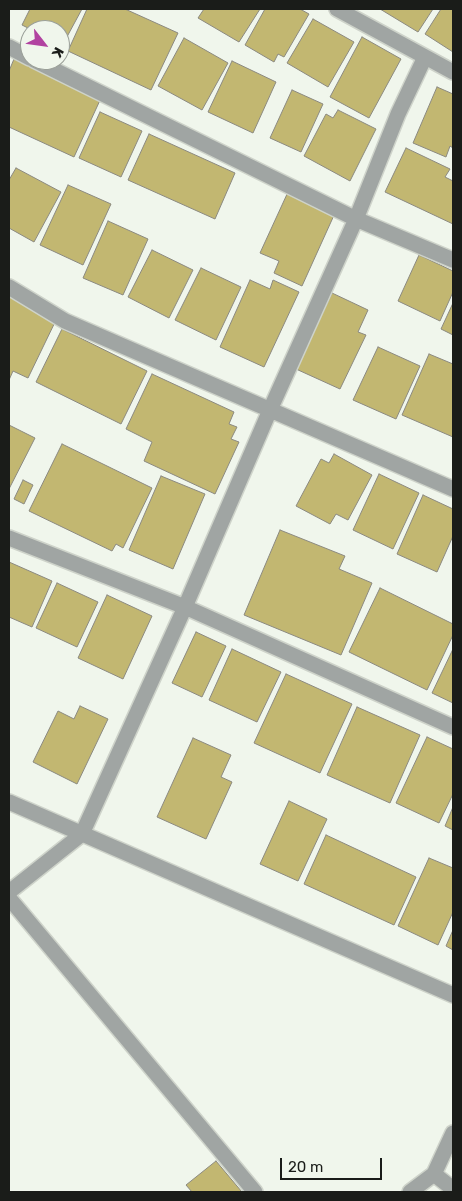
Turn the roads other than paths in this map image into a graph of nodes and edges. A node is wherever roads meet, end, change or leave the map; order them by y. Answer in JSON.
{"nodes":[{"id":1,"x":337,"y":9,"type":"edge"},
{"id":2,"x":9,"y":46,"type":"edge"},
{"id":3,"x":20,"y":52,"type":"edge"},
{"id":4,"x":425,"y":57,"type":"junction"},
{"id":5,"x":54,"y":70,"type":"edge"},
{"id":6,"x":453,"y":72,"type":"edge"},
{"id":7,"x":356,"y":219,"type":"junction"},
{"id":8,"x":453,"y":260,"type":"edge"},
{"id":9,"x":9,"y":286,"type":"edge"},
{"id":10,"x":270,"y":410,"type":"junction"},
{"id":11,"x":453,"y":488,"type":"edge"},
{"id":12,"x":9,"y":538,"type":"edge"},
{"id":13,"x":185,"y":607,"type":"junction"},
{"id":14,"x":453,"y":727,"type":"edge"},
{"id":15,"x":9,"y":802,"type":"edge"},
{"id":16,"x":82,"y":834,"type":"junction"},
{"id":17,"x":9,"y":892,"type":"edge"},
{"id":18,"x":9,"y":898,"type":"edge"},
{"id":19,"x":453,"y":995,"type":"edge"},
{"id":20,"x":453,"y":1133,"type":"edge"},
{"id":21,"x":434,"y":1174,"type":"junction"},
{"id":22,"x":453,"y":1189,"type":"edge"},
{"id":23,"x":255,"y":1192,"type":"edge"},
{"id":24,"x":410,"y":1192,"type":"edge"}],
"edges":[{"from":1,"to":4,"type":"street"},
{"from":2,"to":3,"type":"street"},
{"from":4,"to":6,"type":"street"},
{"from":4,"to":7,"type":"street"},
{"from":5,"to":7,"type":"street"},
{"from":7,"to":8,"type":"street"},
{"from":7,"to":10,"type":"street"},
{"from":9,"to":10,"type":"street"},
{"from":10,"to":11,"type":"street"},
{"from":10,"to":13,"type":"street"},
{"from":12,"to":13,"type":"street"},
{"from":13,"to":14,"type":"street"},
{"from":13,"to":16,"type":"street"},
{"from":15,"to":16,"type":"street"},
{"from":16,"to":17,"type":"street"},
{"from":16,"to":19,"type":"street"},
{"from":18,"to":23,"type":"street"},
{"from":20,"to":21,"type":"street"},
{"from":21,"to":22,"type":"street"},
{"from":21,"to":24,"type":"street"}]}
